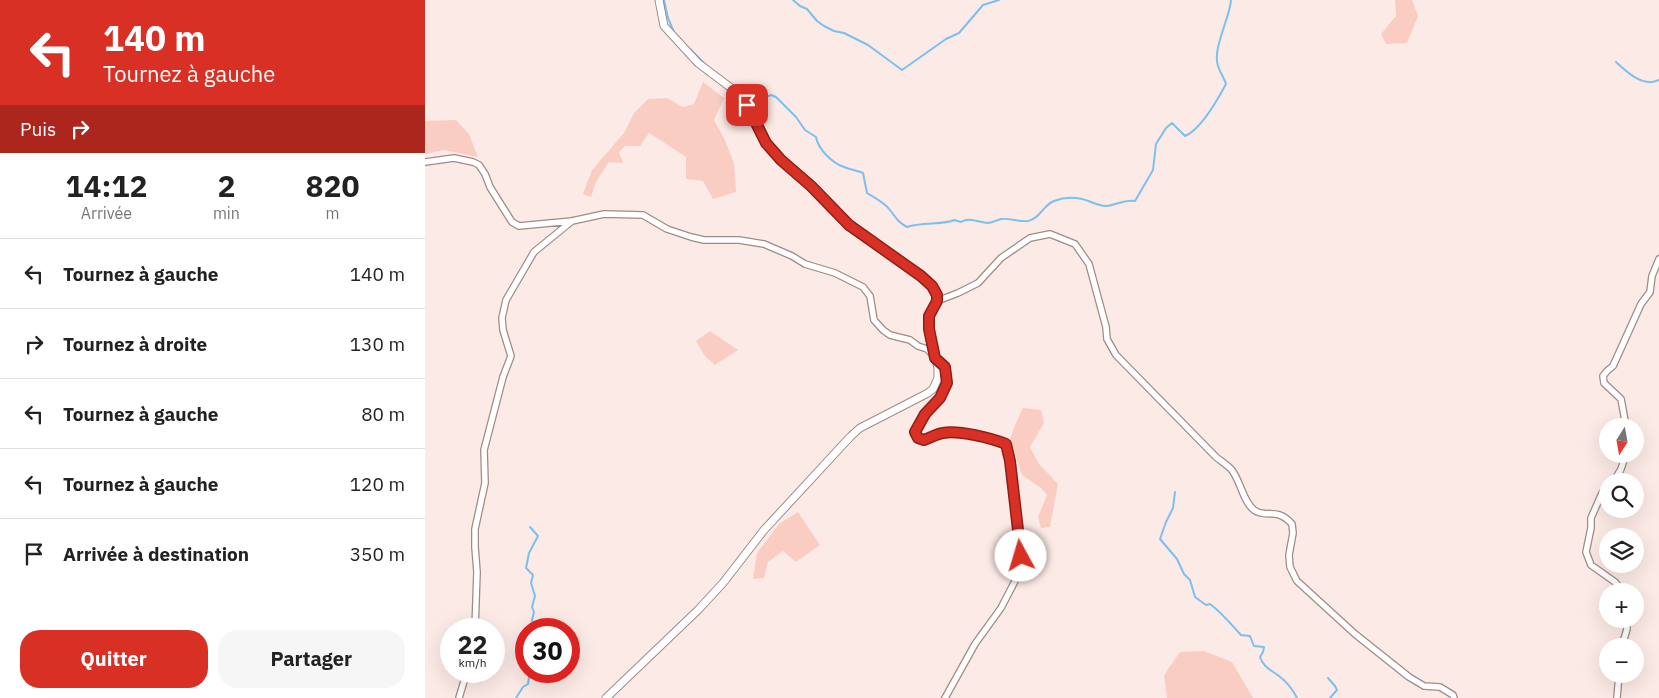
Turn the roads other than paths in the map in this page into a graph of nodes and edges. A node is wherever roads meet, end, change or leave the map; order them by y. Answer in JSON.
{"nodes":[{"id":1,"x":659,"y":0,"type":"edge"},
{"id":2,"x":425,"y":162,"type":"edge"},
{"id":3,"x":572,"y":221,"type":"junction"},
{"id":4,"x":1659,"y":259,"type":"edge"},
{"id":5,"x":937,"y":301,"type":"junction"},
{"id":6,"x":935,"y":358,"type":"junction"},
{"id":7,"x":1626,"y":418,"type":"edge"},
{"id":8,"x":1599,"y":500,"type":"edge"},
{"id":9,"x":1616,"y":583,"type":"edge"},
{"id":10,"x":475,"y":618,"type":"edge"},
{"id":11,"x":463,"y":683,"type":"edge"},
{"id":12,"x":1618,"y":683,"type":"edge"},
{"id":13,"x":459,"y":698,"type":"edge"},
{"id":14,"x":607,"y":698,"type":"edge"},
{"id":15,"x":945,"y":698,"type":"edge"},
{"id":16,"x":1454,"y":698,"type":"edge"},
{"id":17,"x":1617,"y":698,"type":"edge"}],
"edges":[{"from":1,"to":5,"type":"street"},
{"from":2,"to":3,"type":"street"},
{"from":3,"to":6,"type":"street"},
{"from":3,"to":10,"type":"street"},
{"from":4,"to":7,"type":"street"},
{"from":5,"to":6,"type":"street"},
{"from":5,"to":16,"type":"street"},
{"from":6,"to":14,"type":"street"},
{"from":6,"to":15,"type":"street"},
{"from":8,"to":9,"type":"street"},
{"from":11,"to":13,"type":"street"},
{"from":12,"to":17,"type":"street"}]}
